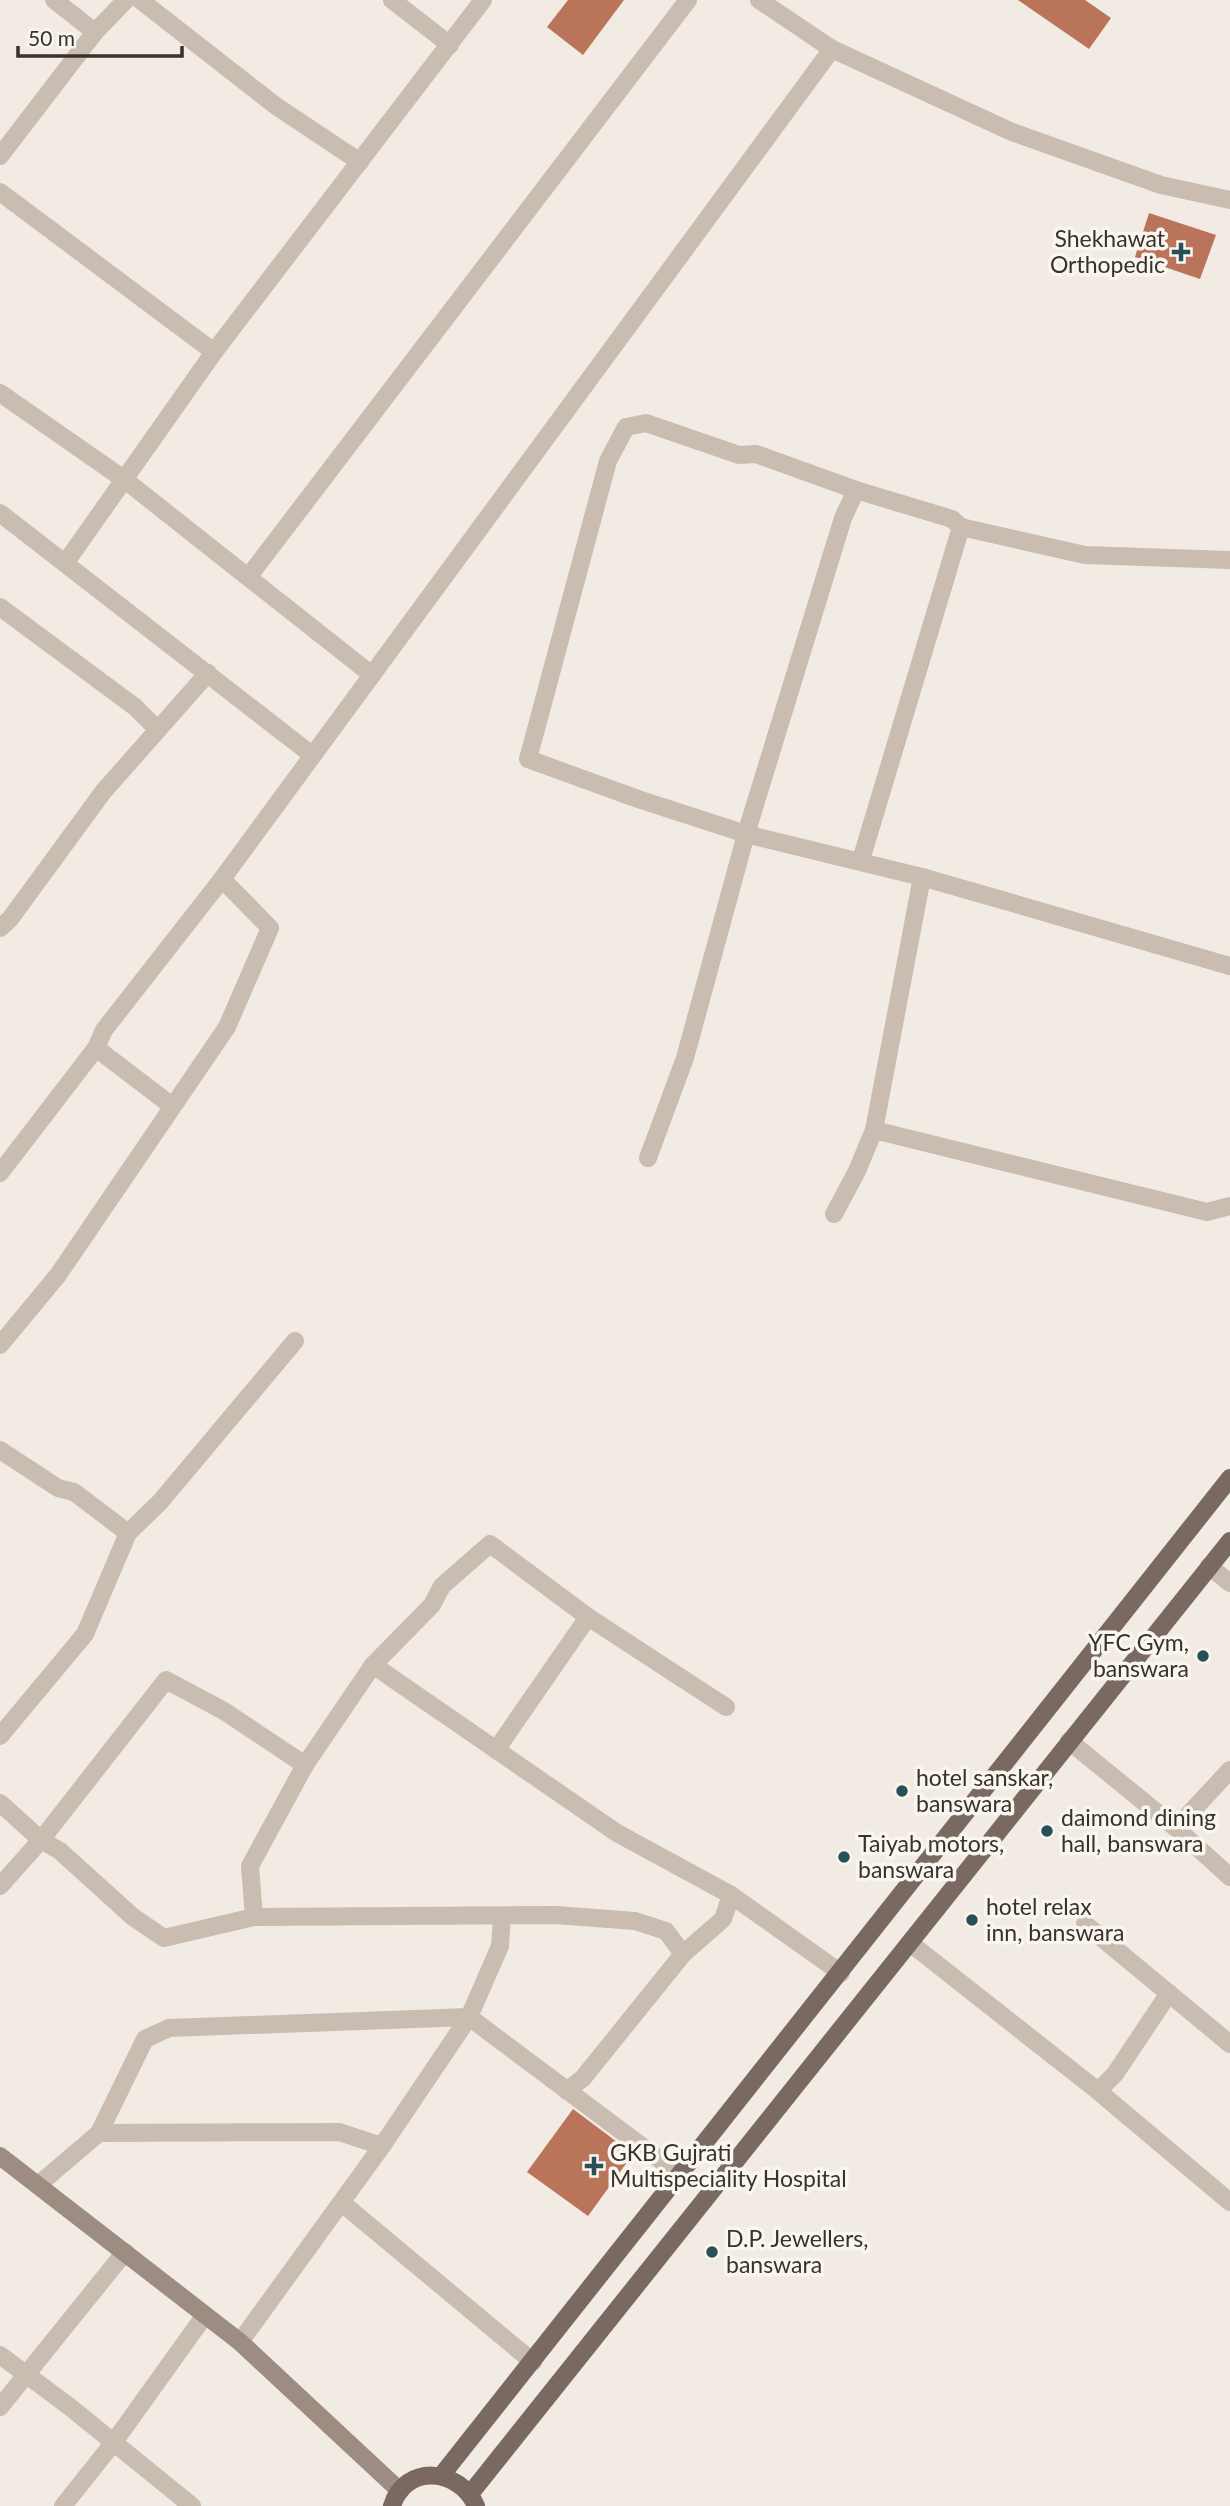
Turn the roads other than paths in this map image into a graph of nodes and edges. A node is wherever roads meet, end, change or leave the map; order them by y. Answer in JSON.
{"nodes":[{"id":1,"x":54,"y":0,"type":"edge"},
{"id":2,"x":126,"y":0,"type":"edge"},
{"id":3,"x":140,"y":0,"type":"edge"},
{"id":4,"x":392,"y":0,"type":"edge"},
{"id":5,"x":484,"y":0,"type":"edge"},
{"id":6,"x":688,"y":0,"type":"edge"},
{"id":7,"x":759,"y":0,"type":"edge"},
{"id":8,"x":95,"y":32,"type":"junction"},
{"id":9,"x":450,"y":45,"type":"junction"},
{"id":10,"x":832,"y":49,"type":"junction"},
{"id":11,"x":0,"y":156,"type":"edge"},
{"id":12,"x":360,"y":162,"type":"junction"},
{"id":13,"x":0,"y":192,"type":"edge"},
{"id":14,"x":1230,"y":200,"type":"edge"},
{"id":15,"x":214,"y":352,"type":"junction"},
{"id":16,"x":2,"y":398,"type":"edge"},
{"id":17,"x":125,"y":480,"type":"junction"},
{"id":18,"x":856,"y":490,"type":"junction"},
{"id":19,"x":0,"y":513,"type":"edge"},
{"id":20,"x":961,"y":527,"type":"junction"},
{"id":21,"x":1230,"y":560,"type":"edge"},
{"id":22,"x":66,"y":562,"type":"junction"},
{"id":23,"x":249,"y":576,"type":"junction"},
{"id":24,"x":0,"y":607,"type":"edge"},
{"id":25,"x":208,"y":673,"type":"junction"},
{"id":26,"x":372,"y":676,"type":"junction"},
{"id":27,"x":157,"y":729,"type":"junction"},
{"id":28,"x":312,"y":755,"type":"junction"},
{"id":29,"x":746,"y":834,"type":"junction"},
{"id":30,"x":861,"y":860,"type":"junction"},
{"id":31,"x":922,"y":877,"type":"junction"},
{"id":32,"x":222,"y":879,"type":"junction"},
{"id":33,"x":0,"y":928,"type":"edge"},
{"id":34,"x":1230,"y":966,"type":"edge"},
{"id":35,"x":96,"y":1048,"type":"junction"},
{"id":36,"x":172,"y":1106,"type":"junction"},
{"id":37,"x":874,"y":1130,"type":"junction"},
{"id":38,"x":648,"y":1158,"type":"dead end"},
{"id":39,"x":0,"y":1173,"type":"edge"},
{"id":40,"x":1230,"y":1206,"type":"edge"},
{"id":41,"x":834,"y":1214,"type":"dead end"},
{"id":42,"x":295,"y":1341,"type":"dead end"},
{"id":43,"x":0,"y":1345,"type":"edge"},
{"id":44,"x":0,"y":1450,"type":"edge"},
{"id":45,"x":1230,"y":1478,"type":"edge"},
{"id":46,"x":128,"y":1534,"type":"junction"},
{"id":47,"x":1230,"y":1541,"type":"edge"},
{"id":48,"x":1209,"y":1566,"type":"junction"},
{"id":49,"x":1230,"y":1583,"type":"edge"},
{"id":50,"x":588,"y":1616,"type":"junction"},
{"id":51,"x":373,"y":1665,"type":"junction"},
{"id":52,"x":726,"y":1707,"type":"dead end"},
{"id":53,"x":0,"y":1737,"type":"edge"},
{"id":54,"x":1069,"y":1741,"type":"junction"},
{"id":55,"x":496,"y":1750,"type":"junction"},
{"id":56,"x":305,"y":1765,"type":"junction"},
{"id":57,"x":1230,"y":1770,"type":"edge"},
{"id":58,"x":0,"y":1803,"type":"edge"},
{"id":59,"x":1176,"y":1828,"type":"junction"},
{"id":60,"x":41,"y":1840,"type":"junction"},
{"id":61,"x":1230,"y":1877,"type":"edge"},
{"id":62,"x":0,"y":1886,"type":"edge"},
{"id":63,"x":731,"y":1895,"type":"junction"},
{"id":64,"x":502,"y":1916,"type":"junction"},
{"id":65,"x":254,"y":1917,"type":"junction"},
{"id":66,"x":1085,"y":1924,"type":"dead end"},
{"id":67,"x":909,"y":1943,"type":"junction"},
{"id":68,"x":683,"y":1954,"type":"junction"},
{"id":69,"x":841,"y":1973,"type":"junction"},
{"id":70,"x":1170,"y":1993,"type":"junction"},
{"id":71,"x":469,"y":2017,"type":"junction"},
{"id":72,"x":1230,"y":2044,"type":"edge"},
{"id":73,"x":567,"y":2091,"type":"junction"},
{"id":74,"x":1098,"y":2091,"type":"junction"},
{"id":75,"x":99,"y":2133,"type":"junction"},
{"id":76,"x":382,"y":2146,"type":"junction"},
{"id":77,"x":0,"y":2156,"type":"edge"},
{"id":78,"x":679,"y":2174,"type":"junction"},
{"id":79,"x":38,"y":2185,"type":"junction"},
{"id":80,"x":1230,"y":2202,"type":"edge"},
{"id":81,"x":342,"y":2203,"type":"junction"},
{"id":82,"x":125,"y":2252,"type":"junction"},
{"id":83,"x":205,"y":2315,"type":"junction"},
{"id":84,"x":240,"y":2342,"type":"junction"},
{"id":85,"x":0,"y":2355,"type":"edge"},
{"id":86,"x":533,"y":2362,"type":"junction"},
{"id":87,"x":27,"y":2374,"type":"junction"},
{"id":88,"x":0,"y":2407,"type":"edge"},
{"id":89,"x":114,"y":2442,"type":"junction"},
{"id":90,"x":441,"y":2476,"type":"junction"},
{"id":91,"x":396,"y":2499,"type":"edge"},
{"id":92,"x":473,"y":2500,"type":"edge"},
{"id":93,"x":63,"y":2506,"type":"edge"},
{"id":94,"x":192,"y":2506,"type":"edge"}],
"edges":[{"from":1,"to":8,"type":"street"},
{"from":2,"to":8,"type":"street"},
{"from":3,"to":12,"type":"street"},
{"from":4,"to":9,"type":"street"},
{"from":5,"to":9,"type":"street"},
{"from":6,"to":23,"type":"street"},
{"from":7,"to":10,"type":"street"},
{"from":8,"to":11,"type":"street"},
{"from":9,"to":12,"type":"street"},
{"from":10,"to":14,"type":"street"},
{"from":10,"to":26,"type":"street"},
{"from":12,"to":15,"type":"street"},
{"from":13,"to":15,"type":"street"},
{"from":15,"to":17,"type":"street"},
{"from":16,"to":17,"type":"street"},
{"from":17,"to":22,"type":"street"},
{"from":17,"to":23,"type":"street"},
{"from":18,"to":20,"type":"street"},
{"from":18,"to":29,"type":"street"},
{"from":18,"to":29,"type":"street"},
{"from":19,"to":22,"type":"street"},
{"from":20,"to":21,"type":"street"},
{"from":20,"to":30,"type":"street"},
{"from":22,"to":25,"type":"street"},
{"from":23,"to":26,"type":"street"},
{"from":24,"to":27,"type":"street"},
{"from":25,"to":27,"type":"street"},
{"from":25,"to":28,"type":"street"},
{"from":26,"to":28,"type":"street"},
{"from":27,"to":33,"type":"street"},
{"from":28,"to":32,"type":"street"},
{"from":29,"to":30,"type":"street"},
{"from":29,"to":38,"type":"street"},
{"from":30,"to":31,"type":"street"},
{"from":31,"to":34,"type":"street"},
{"from":31,"to":37,"type":"street"},
{"from":32,"to":35,"type":"street"},
{"from":32,"to":36,"type":"street"},
{"from":35,"to":36,"type":"street"},
{"from":35,"to":39,"type":"street"},
{"from":36,"to":43,"type":"street"},
{"from":37,"to":40,"type":"street"},
{"from":37,"to":41,"type":"street"},
{"from":42,"to":46,"type":"street"},
{"from":44,"to":46,"type":"street"},
{"from":45,"to":69,"type":"main road"},
{"from":46,"to":53,"type":"street"},
{"from":47,"to":48,"type":"main road"},
{"from":48,"to":49,"type":"street"},
{"from":48,"to":54,"type":"main road"},
{"from":50,"to":51,"type":"street"},
{"from":50,"to":52,"type":"street"},
{"from":50,"to":55,"type":"street"},
{"from":51,"to":55,"type":"street"},
{"from":51,"to":56,"type":"street"},
{"from":54,"to":59,"type":"street"},
{"from":54,"to":67,"type":"main road"},
{"from":55,"to":63,"type":"street"},
{"from":56,"to":60,"type":"street"},
{"from":56,"to":65,"type":"street"},
{"from":57,"to":59,"type":"street"},
{"from":58,"to":60,"type":"street"},
{"from":59,"to":61,"type":"street"},
{"from":60,"to":62,"type":"street"},
{"from":60,"to":65,"type":"street"},
{"from":63,"to":68,"type":"street"},
{"from":63,"to":69,"type":"street"},
{"from":64,"to":65,"type":"street"},
{"from":64,"to":68,"type":"street"},
{"from":64,"to":71,"type":"street"},
{"from":66,"to":70,"type":"street"},
{"from":67,"to":74,"type":"street"},
{"from":67,"to":92,"type":"main road"},
{"from":68,"to":73,"type":"street"},
{"from":69,"to":78,"type":"main road"},
{"from":70,"to":72,"type":"street"},
{"from":70,"to":74,"type":"street"},
{"from":71,"to":73,"type":"street"},
{"from":71,"to":75,"type":"street"},
{"from":71,"to":76,"type":"street"},
{"from":73,"to":78,"type":"street"},
{"from":74,"to":80,"type":"street"},
{"from":75,"to":76,"type":"street"},
{"from":75,"to":79,"type":"street"},
{"from":76,"to":81,"type":"street"},
{"from":77,"to":79,"type":"main road"},
{"from":78,"to":86,"type":"main road"},
{"from":79,"to":82,"type":"main road"},
{"from":81,"to":84,"type":"street"},
{"from":81,"to":86,"type":"street"},
{"from":82,"to":83,"type":"main road"},
{"from":82,"to":87,"type":"street"},
{"from":83,"to":84,"type":"main road"},
{"from":83,"to":89,"type":"street"},
{"from":84,"to":91,"type":"main road"},
{"from":85,"to":87,"type":"street"},
{"from":86,"to":90,"type":"main road"},
{"from":87,"to":88,"type":"street"},
{"from":87,"to":89,"type":"street"},
{"from":89,"to":93,"type":"street"},
{"from":89,"to":94,"type":"street"},
{"from":90,"to":91,"type":"main road"},
{"from":90,"to":92,"type":"main road"}]}
